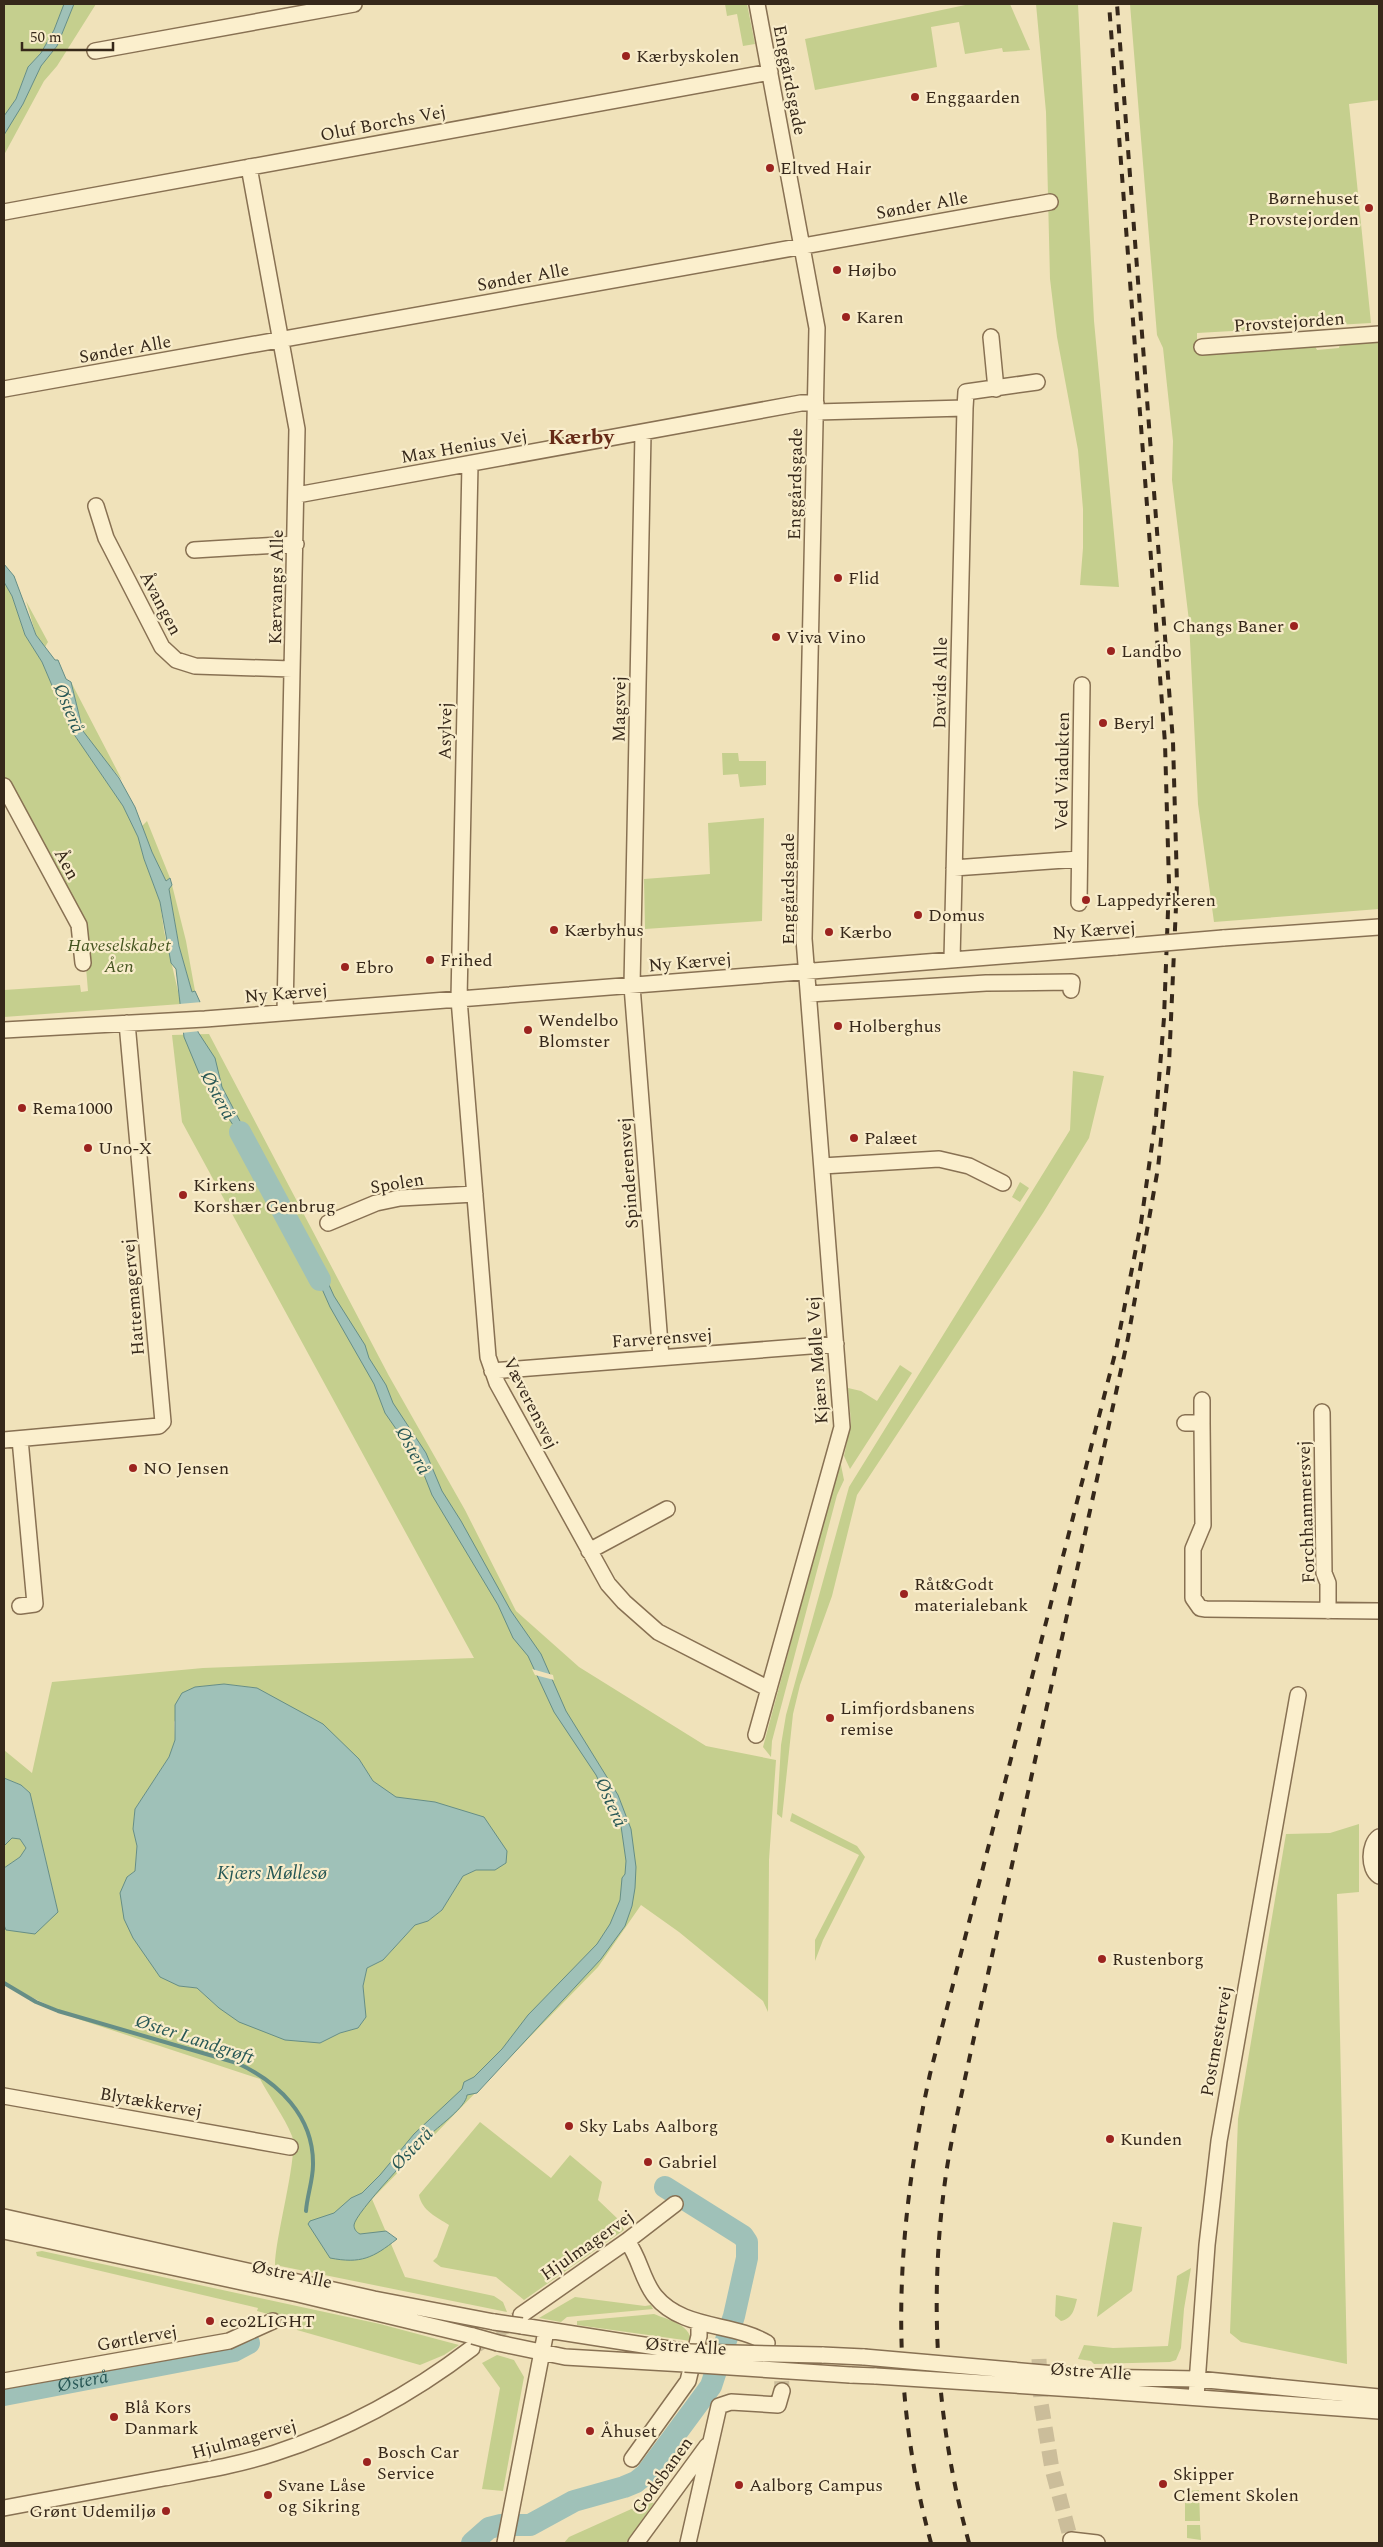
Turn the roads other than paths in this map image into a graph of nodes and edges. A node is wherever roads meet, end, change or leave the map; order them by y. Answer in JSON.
{"nodes":[{"id":1,"x":354,"y":4,"type":"edge"},
{"id":2,"x":757,"y":4,"type":"edge"},
{"id":3,"x":94,"y":51,"type":"dead end"},
{"id":4,"x":770,"y":72,"type":"junction"},
{"id":5,"x":249,"y":167,"type":"junction"},
{"id":6,"x":1050,"y":202,"type":"dead end"},
{"id":7,"x":4,"y":212,"type":"edge"},
{"id":8,"x":802,"y":245,"type":"junction"},
{"id":9,"x":1379,"y":334,"type":"edge"},
{"id":10,"x":991,"y":337,"type":"dead end"},
{"id":11,"x":281,"y":340,"type":"junction"},
{"id":12,"x":1202,"y":348,"type":"dead end"},
{"id":13,"x":1037,"y":382,"type":"dead end"},
{"id":14,"x":996,"y":389,"type":"junction"},
{"id":15,"x":4,"y":390,"type":"edge"},
{"id":16,"x":816,"y":408,"type":"junction"},
{"id":17,"x":965,"y":408,"type":"junction"},
{"id":18,"x":643,"y":433,"type":"junction"},
{"id":19,"x":470,"y":464,"type":"junction"},
{"id":20,"x":297,"y":495,"type":"junction"},
{"id":21,"x":96,"y":506,"type":"dead end"},
{"id":22,"x":296,"y":544,"type":"junction"},
{"id":23,"x":194,"y":550,"type":"dead end"},
{"id":24,"x":292,"y":669,"type":"junction"},
{"id":25,"x":1082,"y":684,"type":"dead end"},
{"id":26,"x":4,"y":786,"type":"edge"},
{"id":27,"x":1079,"y":859,"type":"junction"},
{"id":28,"x":954,"y":868,"type":"junction"},
{"id":29,"x":1078,"y":903,"type":"dead end"},
{"id":30,"x":1379,"y":928,"type":"edge"},
{"id":31,"x":952,"y":960,"type":"junction"},
{"id":32,"x":83,"y":963,"type":"dead end"},
{"id":33,"x":807,"y":971,"type":"junction"},
{"id":34,"x":632,"y":986,"type":"junction"},
{"id":35,"x":1071,"y":990,"type":"dead end"},
{"id":36,"x":809,"y":994,"type":"junction"},
{"id":37,"x":459,"y":999,"type":"junction"},
{"id":38,"x":285,"y":1012,"type":"junction"},
{"id":39,"x":127,"y":1023,"type":"junction"},
{"id":40,"x":4,"y":1030,"type":"edge"},
{"id":41,"x":822,"y":1166,"type":"junction"},
{"id":42,"x":1003,"y":1183,"type":"dead end"},
{"id":43,"x":475,"y":1194,"type":"junction"},
{"id":44,"x":328,"y":1223,"type":"dead end"},
{"id":45,"x":836,"y":1344,"type":"junction"},
{"id":46,"x":661,"y":1357,"type":"junction"},
{"id":47,"x":492,"y":1372,"type":"junction"},
{"id":48,"x":1202,"y":1400,"type":"dead end"},
{"id":49,"x":1322,"y":1412,"type":"dead end"},
{"id":50,"x":1185,"y":1423,"type":"dead end"},
{"id":51,"x":1202,"y":1423,"type":"junction"},
{"id":52,"x":20,"y":1439,"type":"junction"},
{"id":53,"x":4,"y":1440,"type":"edge"},
{"id":54,"x":667,"y":1509,"type":"dead end"},
{"id":55,"x":589,"y":1551,"type":"junction"},
{"id":56,"x":20,"y":1606,"type":"dead end"},
{"id":57,"x":1328,"y":1611,"type":"junction"},
{"id":58,"x":1379,"y":1611,"type":"edge"},
{"id":59,"x":769,"y":1689,"type":"junction"},
{"id":60,"x":1298,"y":1695,"type":"dead end"},
{"id":61,"x":756,"y":1735,"type":"dead end"},
{"id":62,"x":1379,"y":1837,"type":"edge"},
{"id":63,"x":1379,"y":1876,"type":"edge"},
{"id":64,"x":4,"y":2096,"type":"edge"},
{"id":65,"x":290,"y":2147,"type":"dead end"},
{"id":66,"x":675,"y":2204,"type":"dead end"},
{"id":67,"x":4,"y":2217,"type":"edge"},
{"id":68,"x":4,"y":2231,"type":"edge"},
{"id":69,"x":627,"y":2241,"type":"junction"},
{"id":70,"x":273,"y":2321,"type":"dead end"},
{"id":71,"x":521,"y":2321,"type":"junction"},
{"id":72,"x":699,"y":2322,"type":"junction"},
{"id":73,"x":546,"y":2331,"type":"junction"},
{"id":74,"x":472,"y":2342,"type":"junction"},
{"id":75,"x":768,"y":2343,"type":"dead end"},
{"id":76,"x":542,"y":2353,"type":"junction"},
{"id":77,"x":686,"y":2358,"type":"junction"},
{"id":78,"x":1197,"y":2379,"type":"junction"},
{"id":79,"x":4,"y":2381,"type":"edge"},
{"id":80,"x":1090,"y":2383,"type":"junction"},
{"id":81,"x":782,"y":2391,"type":"dead end"},
{"id":82,"x":1196,"y":2397,"type":"junction"},
{"id":83,"x":1379,"y":2397,"type":"edge"},
{"id":84,"x":1379,"y":2411,"type":"edge"},
{"id":85,"x":711,"y":2441,"type":"junction"},
{"id":86,"x":632,"y":2459,"type":"dead end"},
{"id":87,"x":4,"y":2508,"type":"edge"},
{"id":88,"x":1071,"y":2540,"type":"dead end"},
{"id":89,"x":505,"y":2543,"type":"edge"},
{"id":90,"x":636,"y":2543,"type":"edge"},
{"id":91,"x":688,"y":2543,"type":"edge"},
{"id":92,"x":1097,"y":2543,"type":"edge"}],
"edges":[{"from":1,"to":3,"type":"street"},
{"from":2,"to":4,"type":"street","name":"Enggårdsgade"},
{"from":4,"to":5,"type":"street","name":"Oluf Borchs Vej"},
{"from":4,"to":8,"type":"street","name":"Enggårdsgade"},
{"from":5,"to":7,"type":"street","name":"Oluf Borchs Vej"},
{"from":5,"to":11,"type":"street","name":"Kærvangs Alle"},
{"from":6,"to":8,"type":"street","name":"Sønder Alle"},
{"from":8,"to":11,"type":"street","name":"Sønder Alle"},
{"from":8,"to":16,"type":"street","name":"Enggårdsgade"},
{"from":9,"to":12,"type":"street","name":"Provstejorden"},
{"from":10,"to":14,"type":"street"},
{"from":11,"to":15,"type":"street","name":"Sønder Alle"},
{"from":11,"to":20,"type":"street","name":"Kærvangs Alle"},
{"from":13,"to":14,"type":"street","name":"Davids Alle"},
{"from":14,"to":17,"type":"street","name":"Davids Alle"},
{"from":16,"to":17,"type":"street"},
{"from":16,"to":18,"type":"street","name":"Max Henius Vej"},
{"from":16,"to":33,"type":"street","name":"Enggårdsgade"},
{"from":17,"to":28,"type":"street","name":"Davids Alle"},
{"from":18,"to":19,"type":"street","name":"Max Henius Vej"},
{"from":18,"to":34,"type":"street","name":"Magsvej"},
{"from":19,"to":20,"type":"street","name":"Max Henius Vej"},
{"from":19,"to":37,"type":"street","name":"Asylvej"},
{"from":20,"to":22,"type":"street","name":"Kærvangs Alle"},
{"from":21,"to":24,"type":"street","name":"Åvangen"},
{"from":22,"to":23,"type":"street"},
{"from":22,"to":24,"type":"street","name":"Kærvangs Alle"},
{"from":24,"to":38,"type":"street","name":"Kærvangs Alle"},
{"from":25,"to":27,"type":"street","name":"Ved Viadukten"},
{"from":26,"to":32,"type":"street","name":"Åen"},
{"from":27,"to":28,"type":"street"},
{"from":27,"to":29,"type":"street","name":"Ved Viadukten"},
{"from":28,"to":31,"type":"street","name":"Davids Alle"},
{"from":30,"to":31,"type":"street","name":"Ny Kærvej","bridge":true},
{"from":31,"to":33,"type":"street","name":"Ny Kærvej"},
{"from":33,"to":34,"type":"street","name":"Ny Kærvej"},
{"from":33,"to":36,"type":"street","name":"Kjærs Mølle Vej"},
{"from":34,"to":37,"type":"street","name":"Ny Kærvej"},
{"from":34,"to":46,"type":"street","name":"Spinderensvej"},
{"from":35,"to":36,"type":"street"},
{"from":36,"to":41,"type":"street","name":"Kjærs Mølle Vej"},
{"from":37,"to":38,"type":"street","name":"Ny Kærvej"},
{"from":37,"to":43,"type":"street","name":"Væverensvej"},
{"from":38,"to":39,"type":"street","name":"Ny Kærvej"},
{"from":39,"to":40,"type":"street","name":"Ny Kærvej"},
{"from":39,"to":52,"type":"street","name":"Hattemagervej"},
{"from":41,"to":42,"type":"street"},
{"from":41,"to":45,"type":"street","name":"Kjærs Mølle Vej"},
{"from":43,"to":44,"type":"street","name":"Spolen"},
{"from":43,"to":47,"type":"street","name":"Væverensvej"},
{"from":45,"to":46,"type":"street","name":"Farverensvej"},
{"from":45,"to":59,"type":"street","name":"Kjærs Mølle Vej"},
{"from":46,"to":47,"type":"street","name":"Farverensvej"},
{"from":47,"to":55,"type":"street","name":"Væverensvej"},
{"from":48,"to":51,"type":"street"},
{"from":49,"to":57,"type":"street","name":"Forchhammersvej"},
{"from":50,"to":51,"type":"street"},
{"from":51,"to":57,"type":"street"},
{"from":52,"to":53,"type":"street","name":"Hattemagervej"},
{"from":52,"to":56,"type":"street"},
{"from":54,"to":55,"type":"street"},
{"from":55,"to":59,"type":"street","name":"Væverensvej"},
{"from":57,"to":58,"type":"street"},
{"from":59,"to":61,"type":"street","name":"Kjærs Mølle Vej"},
{"from":60,"to":78,"type":"street","name":"Postmestervej"},
{"from":62,"to":63,"type":"street"},
{"from":64,"to":65,"type":"street","name":"Blytækkervej"},
{"from":66,"to":69,"type":"street","name":"Hjulmagervej"},
{"from":67,"to":71,"type":"street","name":"Østre Alle","bridge":true},
{"from":68,"to":74,"type":"street","name":"Østre Alle"},
{"from":69,"to":71,"type":"street","name":"Hjulmagervej"},
{"from":69,"to":72,"type":"street"},
{"from":70,"to":79,"type":"street","name":"Gørtlervej"},
{"from":71,"to":73,"type":"street","name":"Østre Alle"},
{"from":72,"to":75,"type":"street"},
{"from":72,"to":86,"type":"street"},
{"from":73,"to":76,"type":"street"},
{"from":73,"to":77,"type":"street","name":"Østre Alle"},
{"from":74,"to":76,"type":"street","name":"Østre Alle","bridge":true},
{"from":74,"to":87,"type":"street","name":"Hjulmagervej"},
{"from":76,"to":77,"type":"street","name":"Østre Alle"},
{"from":76,"to":89,"type":"street"},
{"from":77,"to":80,"type":"street","name":"Østre Alle","bridge":true},
{"from":78,"to":80,"type":"street","name":"Østre Alle"},
{"from":78,"to":82,"type":"street","name":"Postmestervej"},
{"from":78,"to":83,"type":"street","name":"Østre Alle"},
{"from":80,"to":82,"type":"street","name":"Østre Alle"},
{"from":81,"to":85,"type":"street"},
{"from":82,"to":84,"type":"street","name":"Østre Alle"},
{"from":85,"to":90,"type":"street","name":"Godsbanen"},
{"from":85,"to":91,"type":"street","name":"Godsbanen"},
{"from":88,"to":92,"type":"street"}]}
